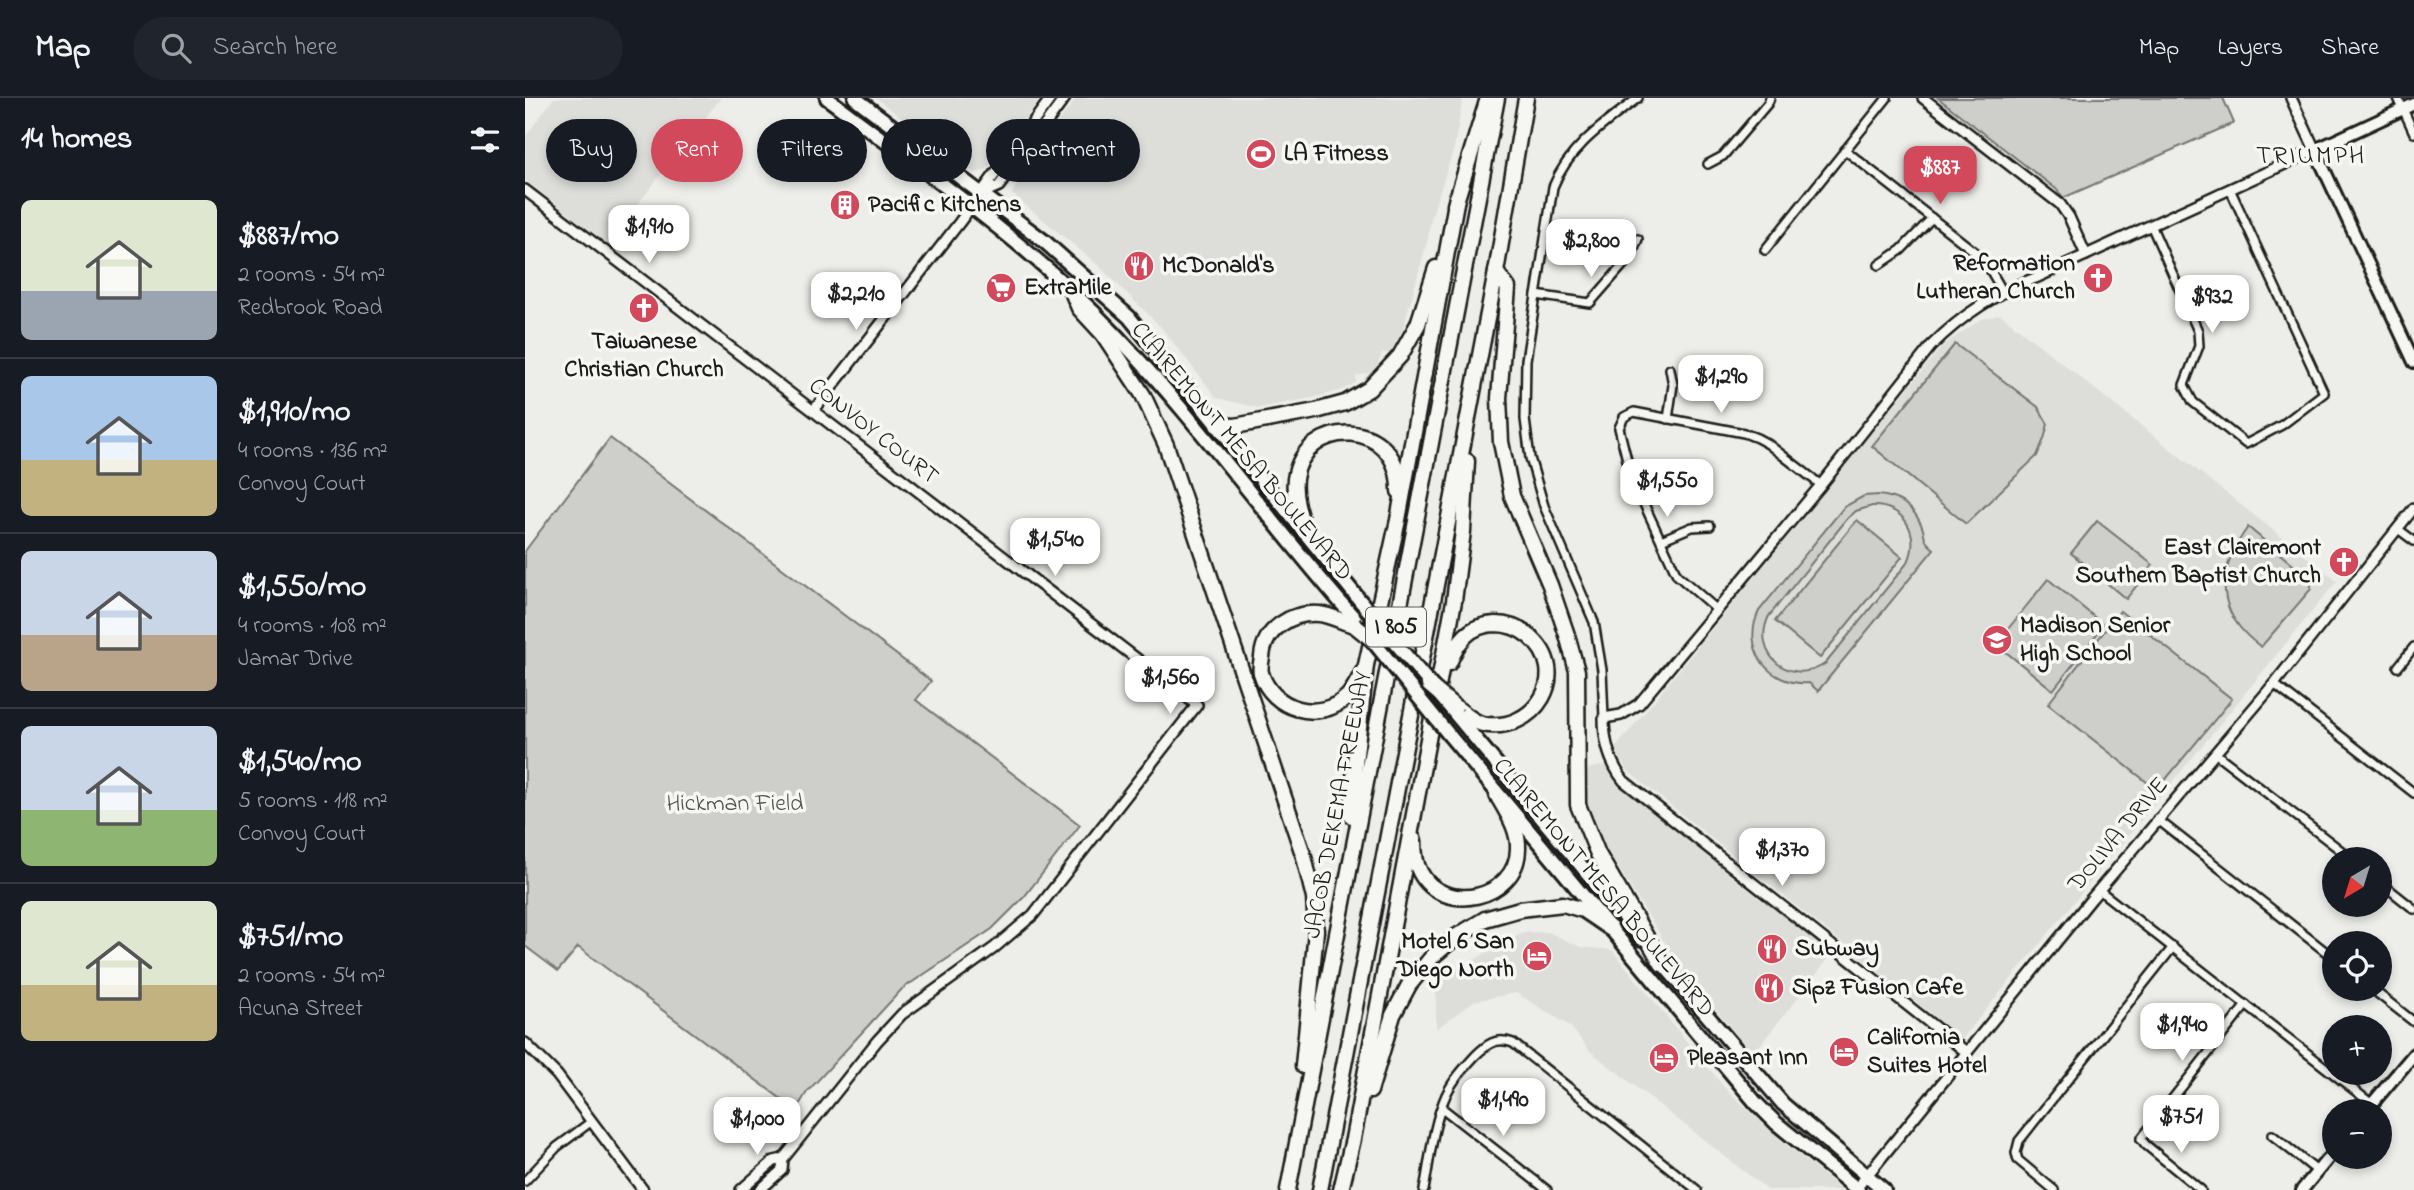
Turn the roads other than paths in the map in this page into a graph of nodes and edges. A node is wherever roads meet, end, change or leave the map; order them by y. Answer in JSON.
{"nodes":[{"id":1,"x":827,"y":98,"type":"edge"},
{"id":2,"x":855,"y":98,"type":"edge"},
{"id":3,"x":1051,"y":98,"type":"edge"},
{"id":4,"x":1065,"y":98,"type":"edge"},
{"id":5,"x":1488,"y":98,"type":"edge"},
{"id":6,"x":1497,"y":98,"type":"edge"},
{"id":7,"x":1526,"y":98,"type":"edge"},
{"id":8,"x":1637,"y":98,"type":"edge"},
{"id":9,"x":1770,"y":98,"type":"edge"},
{"id":10,"x":1887,"y":98,"type":"edge"},
{"id":11,"x":1923,"y":98,"type":"edge"},
{"id":12,"x":2291,"y":98,"type":"edge"},
{"id":13,"x":2398,"y":98,"type":"edge"},
{"id":14,"x":2414,"y":104,"type":"edge"},
{"id":15,"x":2403,"y":109,"type":"junction"},
{"id":16,"x":2414,"y":133,"type":"edge"},
{"id":17,"x":1845,"y":150,"type":"junction"},
{"id":18,"x":2315,"y":150,"type":"junction"},
{"id":19,"x":1708,"y":164,"type":"dead end"},
{"id":20,"x":2230,"y":189,"type":"junction"},
{"id":21,"x":525,"y":190,"type":"edge"},
{"id":22,"x":981,"y":194,"type":"junction"},
{"id":23,"x":1457,"y":197,"type":"junction"},
{"id":24,"x":971,"y":207,"type":"junction"},
{"id":25,"x":1932,"y":218,"type":"junction"},
{"id":26,"x":2151,"y":225,"type":"junction"},
{"id":27,"x":1638,"y":239,"type":"dead end"},
{"id":28,"x":1765,"y":250,"type":"dead end"},
{"id":29,"x":2086,"y":255,"type":"junction"},
{"id":30,"x":1879,"y":265,"type":"dead end"},
{"id":31,"x":1496,"y":272,"type":"junction"},
{"id":32,"x":2003,"y":292,"type":"junction"},
{"id":33,"x":1073,"y":293,"type":"junction"},
{"id":34,"x":1536,"y":295,"type":"junction"},
{"id":35,"x":2414,"y":362,"type":"edge"},
{"id":36,"x":1670,"y":369,"type":"dead end"},
{"id":37,"x":1472,"y":397,"type":"junction"},
{"id":38,"x":814,"y":410,"type":"junction"},
{"id":39,"x":1668,"y":419,"type":"junction"},
{"id":40,"x":1217,"y":425,"type":"junction"},
{"id":41,"x":1821,"y":485,"type":"junction"},
{"id":42,"x":2414,"y":508,"type":"edge"},
{"id":43,"x":1398,"y":520,"type":"junction"},
{"id":44,"x":1710,"y":526,"type":"dead end"},
{"id":45,"x":2398,"y":529,"type":"junction"},
{"id":46,"x":1305,"y":532,"type":"junction"},
{"id":47,"x":1661,"y":540,"type":"junction"},
{"id":48,"x":2414,"y":541,"type":"edge"},
{"id":49,"x":1716,"y":609,"type":"junction"},
{"id":50,"x":1356,"y":623,"type":"junction"},
{"id":51,"x":1374,"y":641,"type":"joint"},
{"id":52,"x":2414,"y":647,"type":"edge"},
{"id":53,"x":1366,"y":665,"type":"junction"},
{"id":54,"x":2398,"y":667,"type":"dead end"},
{"id":55,"x":2274,"y":684,"type":"junction"},
{"id":56,"x":1434,"y":686,"type":"junction"},
{"id":57,"x":1455,"y":711,"type":"junction"},
{"id":58,"x":1604,"y":718,"type":"junction"},
{"id":59,"x":2215,"y":753,"type":"junction"},
{"id":60,"x":2414,"y":793,"type":"edge"},
{"id":61,"x":1497,"y":794,"type":"junction"},
{"id":62,"x":1417,"y":800,"type":"junction"},
{"id":63,"x":2157,"y":819,"type":"junction"},
{"id":64,"x":2336,"y":847,"type":"edge"},
{"id":65,"x":1349,"y":870,"type":"junction"},
{"id":66,"x":2099,"y":890,"type":"junction"},
{"id":67,"x":2392,"y":892,"type":"edge"},
{"id":68,"x":2414,"y":909,"type":"edge"},
{"id":69,"x":1611,"y":929,"type":"junction"},
{"id":70,"x":2173,"y":947,"type":"junction"},
{"id":71,"x":2322,"y":949,"type":"edge"},
{"id":72,"x":1663,"y":964,"type":"junction"},
{"id":73,"x":2387,"y":1001,"type":"edge"},
{"id":74,"x":2246,"y":1005,"type":"junction"},
{"id":75,"x":2414,"y":1022,"type":"edge"},
{"id":76,"x":525,"y":1043,"type":"edge"},
{"id":77,"x":1965,"y":1051,"type":"junction"},
{"id":78,"x":2414,"y":1054,"type":"edge"},
{"id":79,"x":2359,"y":1099,"type":"edge"},
{"id":80,"x":2376,"y":1099,"type":"edge"},
{"id":81,"x":1443,"y":1108,"type":"junction"},
{"id":82,"x":592,"y":1121,"type":"junction"},
{"id":83,"x":2272,"y":1135,"type":"dead end"},
{"id":84,"x":1353,"y":1139,"type":"junction"},
{"id":85,"x":1294,"y":1156,"type":"junction"},
{"id":86,"x":783,"y":1159,"type":"junction"},
{"id":87,"x":2322,"y":1165,"type":"edge"},
{"id":88,"x":2317,"y":1171,"type":"junction"},
{"id":89,"x":1868,"y":1177,"type":"junction"},
{"id":90,"x":525,"y":1181,"type":"edge"},
{"id":91,"x":1857,"y":1189,"type":"edge"},
{"id":92,"x":643,"y":1190,"type":"edge"},
{"id":93,"x":741,"y":1190,"type":"edge"},
{"id":94,"x":760,"y":1190,"type":"edge"},
{"id":95,"x":1288,"y":1190,"type":"edge"},
{"id":96,"x":1320,"y":1190,"type":"edge"},
{"id":97,"x":1342,"y":1190,"type":"edge"},
{"id":98,"x":1423,"y":1190,"type":"edge"},
{"id":99,"x":1547,"y":1190,"type":"edge"},
{"id":100,"x":1696,"y":1190,"type":"edge"},
{"id":101,"x":1884,"y":1190,"type":"edge"},
{"id":102,"x":2054,"y":1190,"type":"edge"},
{"id":103,"x":2201,"y":1190,"type":"edge"},
{"id":104,"x":2302,"y":1190,"type":"edge"}],
"edges":[{"from":1,"to":24,"type":"main road","name":"CLAIREMONT MESA BOULEVARD"},
{"from":2,"to":22,"type":"main road","name":"CLAIREMONT MESA BOULEVARD"},
{"from":3,"to":22,"type":"street"},
{"from":4,"to":22,"type":"street"},
{"from":5,"to":23,"type":"highway"},
{"from":6,"to":65,"type":"highway","name":"JACOB DEKEMA FREEWAY","number":"I 805"},
{"from":7,"to":31,"type":"highway","number":"I 805"},
{"from":8,"to":34,"type":"street"},
{"from":9,"to":19,"type":"street"},
{"from":10,"to":17,"type":"street"},
{"from":11,"to":29,"type":"street"},
{"from":12,"to":18,"type":"street"},
{"from":13,"to":15,"type":"street"},
{"from":14,"to":15,"type":"main road"},
{"from":15,"to":16,"type":"street"},
{"from":15,"to":18,"type":"main road"},
{"from":17,"to":25,"type":"street"},
{"from":17,"to":28,"type":"street"},
{"from":18,"to":20,"type":"street"},
{"from":18,"to":35,"type":"main road"},
{"from":20,"to":26,"type":"street"},
{"from":20,"to":26,"type":"street"},
{"from":21,"to":38,"type":"street","name":"CONVOY COURT"},
{"from":22,"to":24,"type":"street"},
{"from":22,"to":40,"type":"main road","name":"CLAIREMONT MESA BOULEVARD"},
{"from":23,"to":40,"type":"highway"},
{"from":23,"to":43,"type":"highway"},
{"from":24,"to":33,"type":"main road","name":"CLAIREMONT MESA BOULEVARD"},
{"from":24,"to":38,"type":"street"},
{"from":25,"to":30,"type":"street"},
{"from":25,"to":32,"type":"street"},
{"from":26,"to":29,"type":"street"},
{"from":27,"to":34,"type":"street"},
{"from":29,"to":32,"type":"street"},
{"from":31,"to":37,"type":"highway","number":"I 805"},
{"from":31,"to":72,"type":"highway"},
{"from":32,"to":41,"type":"street"},
{"from":33,"to":50,"type":"main road","name":"CLAIREMONT MESA BOULEVARD"},
{"from":33,"to":85,"type":"highway"},
{"from":34,"to":58,"type":"street"},
{"from":36,"to":39,"type":"street"},
{"from":37,"to":56,"type":"highway"},
{"from":37,"to":96,"type":"highway","number":"I 805"},
{"from":38,"to":86,"type":"street","name":"CONVOY COURT"},
{"from":39,"to":41,"type":"street"},
{"from":39,"to":47,"type":"street"},
{"from":40,"to":46,"type":"main road","name":"CLAIREMONT MESA BOULEVARD"},
{"from":41,"to":49,"type":"street"},
{"from":42,"to":45,"type":"street","name":"DOLIVA DRIVE"},
{"from":43,"to":46,"type":"highway"},
{"from":43,"to":53,"type":"highway"},
{"from":44,"to":47,"type":"street"},
{"from":45,"to":48,"type":"street"},
{"from":45,"to":55,"type":"street","name":"DOLIVA DRIVE"},
{"from":46,"to":56,"type":"main road","name":"CLAIREMONT MESA BOULEVARD","bridge":true},
{"from":47,"to":49,"type":"street"},
{"from":49,"to":58,"type":"street"},
{"from":50,"to":51,"type":"highway","bridge":true},
{"from":50,"to":53,"type":"highway"},
{"from":51,"to":61,"type":"main road","name":"CLAIREMONT MESA BOULEVARD","bridge":true},
{"from":52,"to":54,"type":"street"},
{"from":53,"to":65,"type":"highway"},
{"from":55,"to":59,"type":"street","name":"DOLIVA DRIVE"},
{"from":55,"to":60,"type":"street"},
{"from":56,"to":57,"type":"highway","bridge":true},
{"from":56,"to":57,"type":"highway"},
{"from":56,"to":62,"type":"highway"},
{"from":57,"to":72,"type":"main road","name":"CLAIREMONT MESA BOULEVARD"},
{"from":58,"to":77,"type":"street"},
{"from":59,"to":63,"type":"street","name":"DOLIVA DRIVE"},
{"from":59,"to":64,"type":"street"},
{"from":61,"to":62,"type":"highway"},
{"from":61,"to":69,"type":"main road","name":"CLAIREMONT MESA BOULEVARD"},
{"from":62,"to":84,"type":"highway"},
{"from":63,"to":66,"type":"street","name":"DOLIVA DRIVE"},
{"from":63,"to":71,"type":"street"},
{"from":65,"to":85,"type":"highway","name":"JACOB DEKEMA FREEWAY","number":"I 805"},
{"from":66,"to":70,"type":"street"},
{"from":66,"to":77,"type":"street","name":"DOLIVA DRIVE"},
{"from":67,"to":68,"type":"street"},
{"from":69,"to":84,"type":"highway"},
{"from":69,"to":91,"type":"main road","name":"CLAIREMONT MESA BOULEVARD"},
{"from":70,"to":74,"type":"street"},
{"from":70,"to":102,"type":"street"},
{"from":72,"to":89,"type":"main road","name":"CLAIREMONT MESA BOULEVARD"},
{"from":73,"to":75,"type":"street"},
{"from":74,"to":79,"type":"street"},
{"from":74,"to":103,"type":"street"},
{"from":76,"to":82,"type":"street"},
{"from":77,"to":89,"type":"street","name":"DOLIVA DRIVE"},
{"from":78,"to":80,"type":"main road"},
{"from":81,"to":98,"type":"street"},
{"from":81,"to":99,"type":"street"},
{"from":81,"to":100,"type":"street"},
{"from":82,"to":90,"type":"street"},
{"from":82,"to":92,"type":"street"},
{"from":83,"to":88,"type":"street"},
{"from":84,"to":97,"type":"highway"},
{"from":85,"to":95,"type":"highway","name":"JACOB DEKEMA FREEWAY","number":"I 805"},
{"from":86,"to":93,"type":"street"},
{"from":86,"to":94,"type":"street"},
{"from":87,"to":88,"type":"main road"},
{"from":88,"to":104,"type":"main road"},
{"from":89,"to":91,"type":"street","name":"DOLIVA DRIVE"},
{"from":89,"to":101,"type":"main road","name":"CLAIREMONT MESA BOULEVARD"}]}
